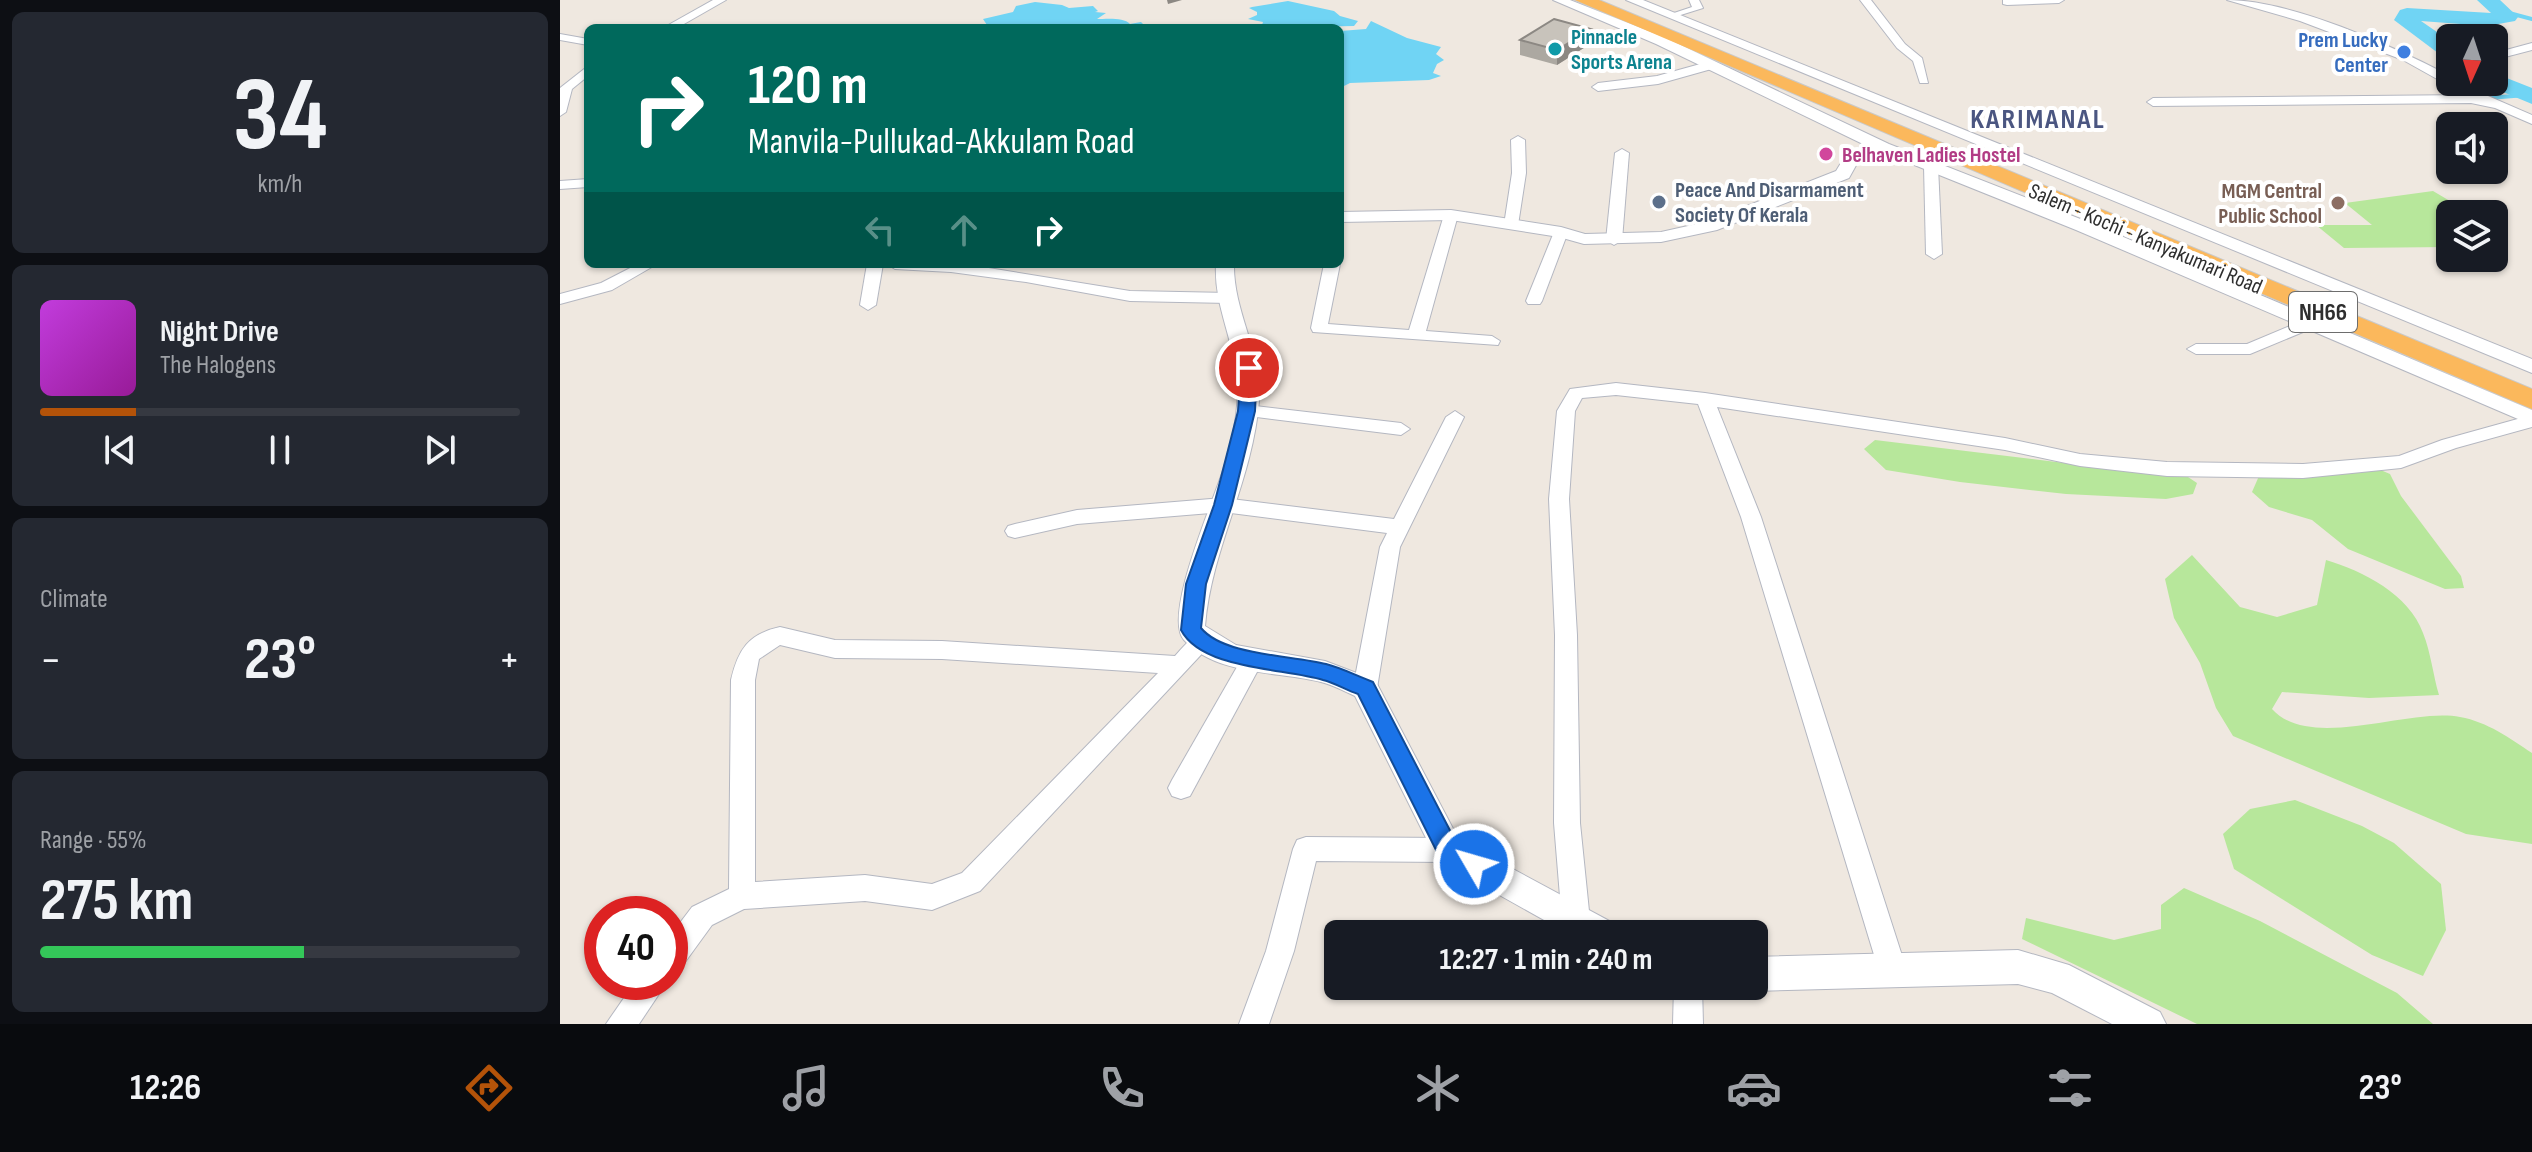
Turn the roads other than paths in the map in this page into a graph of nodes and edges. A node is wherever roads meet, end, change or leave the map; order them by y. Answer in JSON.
{"nodes":[{"id":1,"x":721,"y":0,"type":"edge"},
{"id":2,"x":1559,"y":0,"type":"edge"},
{"id":3,"x":1584,"y":0,"type":"edge"},
{"id":4,"x":1611,"y":0,"type":"edge"},
{"id":5,"x":1632,"y":0,"type":"edge"},
{"id":6,"x":1694,"y":0,"type":"edge"},
{"id":7,"x":1865,"y":0,"type":"edge"},
{"id":8,"x":2059,"y":0,"type":"edge"},
{"id":9,"x":2232,"y":0,"type":"edge"},
{"id":10,"x":2007,"y":2,"type":"edge"},
{"id":11,"x":1675,"y":16,"type":"junction"},
{"id":12,"x":676,"y":24,"type":"edge"},
{"id":13,"x":560,"y":37,"type":"edge"},
{"id":14,"x":584,"y":41,"type":"edge"},
{"id":15,"x":2532,"y":46,"type":"edge"},
{"id":16,"x":2508,"y":53,"type":"edge"},
{"id":17,"x":2419,"y":63,"type":"junction"},
{"id":18,"x":2436,"y":64,"type":"edge"},
{"id":19,"x":1711,"y":65,"type":"junction"},
{"id":20,"x":584,"y":73,"type":"edge"},
{"id":21,"x":2436,"y":73,"type":"edge"},
{"id":22,"x":1924,"y":80,"type":"dead end"},
{"id":23,"x":1598,"y":87,"type":"dead end"},
{"id":24,"x":2478,"y":96,"type":"edge"},
{"id":25,"x":2153,"y":102,"type":"dead end"},
{"id":26,"x":2494,"y":105,"type":"junction"},
{"id":27,"x":560,"y":112,"type":"edge"},
{"id":28,"x":2532,"y":120,"type":"edge"},
{"id":29,"x":1518,"y":140,"type":"dead end"},
{"id":30,"x":1883,"y":147,"type":"junction"},
{"id":31,"x":1622,"y":153,"type":"dead end"},
{"id":32,"x":1931,"y":166,"type":"junction"},
{"id":33,"x":584,"y":183,"type":"edge"},
{"id":34,"x":560,"y":185,"type":"edge"},
{"id":35,"x":1451,"y":215,"type":"junction"},
{"id":36,"x":1344,"y":220,"type":"edge"},
{"id":37,"x":1511,"y":225,"type":"junction"},
{"id":38,"x":1561,"y":232,"type":"junction"},
{"id":39,"x":1614,"y":240,"type":"junction"},
{"id":40,"x":1934,"y":254,"type":"dead end"},
{"id":41,"x":643,"y":268,"type":"edge"},
{"id":42,"x":874,"y":268,"type":"edge"},
{"id":43,"x":958,"y":268,"type":"edge"},
{"id":44,"x":1225,"y":268,"type":"edge"},
{"id":45,"x":1331,"y":268,"type":"edge"},
{"id":46,"x":1229,"y":298,"type":"junction"},
{"id":47,"x":560,"y":299,"type":"edge"},
{"id":48,"x":1534,"y":301,"type":"dead end"},
{"id":49,"x":868,"y":305,"type":"dead end"},
{"id":50,"x":2309,"y":323,"type":"junction"},
{"id":51,"x":1416,"y":335,"type":"junction"},
{"id":52,"x":1492,"y":341,"type":"dead end"},
{"id":53,"x":2196,"y":349,"type":"dead end"},
{"id":54,"x":2532,"y":367,"type":"edge"},
{"id":55,"x":2532,"y":381,"type":"edge"},
{"id":56,"x":1705,"y":399,"type":"junction"},
{"id":57,"x":2532,"y":400,"type":"edge"},
{"id":58,"x":1247,"y":411,"type":"junction"},
{"id":59,"x":1455,"y":417,"type":"dead end"},
{"id":60,"x":2532,"y":420,"type":"edge"},
{"id":61,"x":1401,"y":429,"type":"dead end"},
{"id":62,"x":1223,"y":505,"type":"junction"},
{"id":63,"x":1399,"y":527,"type":"junction"},
{"id":64,"x":1015,"y":531,"type":"dead end"},
{"id":65,"x":1201,"y":643,"type":"junction"},
{"id":66,"x":1253,"y":659,"type":"junction"},
{"id":67,"x":1179,"y":665,"type":"junction"},
{"id":68,"x":1365,"y":688,"type":"junction"},
{"id":69,"x":1181,"y":788,"type":"dead end"},
{"id":70,"x":1448,"y":850,"type":"junction"},
{"id":71,"x":742,"y":896,"type":"junction"},
{"id":72,"x":1574,"y":920,"type":"edge"},
{"id":73,"x":1576,"y":920,"type":"edge"},
{"id":74,"x":688,"y":935,"type":"edge"},
{"id":75,"x":1892,"y":968,"type":"junction"},
{"id":76,"x":1768,"y":973,"type":"edge"},
{"id":77,"x":639,"y":1000,"type":"edge"},
{"id":78,"x":1688,"y":1000,"type":"edge"},
{"id":79,"x":621,"y":1024,"type":"edge"},
{"id":80,"x":1254,"y":1024,"type":"edge"},
{"id":81,"x":1688,"y":1024,"type":"edge"},
{"id":82,"x":2148,"y":1024,"type":"edge"}],
"edges":[{"from":1,"to":12,"type":"street"},
{"from":2,"to":19,"type":"street"},
{"from":3,"to":57,"type":"highway","name":"Salem - Kochi - Kanyakumari Road","number":"NH66"},
{"from":4,"to":55,"type":"highway","name":"Salem - Kochi - Kanyakumari Road","number":"NH66"},
{"from":5,"to":11,"type":"street"},
{"from":6,"to":11,"type":"street"},
{"from":7,"to":22,"type":"street"},
{"from":8,"to":10,"type":"street"},
{"from":9,"to":17,"type":"street"},
{"from":11,"to":54,"type":"street"},
{"from":13,"to":14,"type":"street"},
{"from":15,"to":16,"type":"street"},
{"from":17,"to":18,"type":"street"},
{"from":17,"to":21,"type":"street"},
{"from":19,"to":23,"type":"street"},
{"from":19,"to":30,"type":"street"},
{"from":20,"to":27,"type":"street"},
{"from":24,"to":26,"type":"street"},
{"from":25,"to":26,"type":"street"},
{"from":26,"to":28,"type":"street"},
{"from":29,"to":37,"type":"street"},
{"from":30,"to":32,"type":"street"},
{"from":30,"to":39,"type":"street"},
{"from":31,"to":39,"type":"street"},
{"from":32,"to":40,"type":"street"},
{"from":32,"to":50,"type":"street"},
{"from":33,"to":34,"type":"street"},
{"from":35,"to":36,"type":"street"},
{"from":35,"to":37,"type":"street"},
{"from":35,"to":51,"type":"street"},
{"from":37,"to":38,"type":"street"},
{"from":38,"to":39,"type":"street"},
{"from":38,"to":48,"type":"street"},
{"from":41,"to":47,"type":"street"},
{"from":42,"to":49,"type":"street"},
{"from":43,"to":46,"type":"street"},
{"from":44,"to":46,"type":"street"},
{"from":45,"to":51,"type":"street"},
{"from":46,"to":58,"type":"street"},
{"from":50,"to":53,"type":"street"},
{"from":50,"to":60,"type":"street"},
{"from":51,"to":52,"type":"street"},
{"from":56,"to":60,"type":"street"},
{"from":56,"to":73,"type":"street"},
{"from":56,"to":75,"type":"street"},
{"from":58,"to":61,"type":"street"},
{"from":58,"to":62,"type":"street"},
{"from":59,"to":63,"type":"street"},
{"from":62,"to":63,"type":"street"},
{"from":62,"to":64,"type":"street"},
{"from":62,"to":65,"type":"street"},
{"from":63,"to":68,"type":"street"},
{"from":65,"to":66,"type":"street"},
{"from":65,"to":67,"type":"street"},
{"from":66,"to":68,"type":"street"},
{"from":66,"to":69,"type":"street"},
{"from":67,"to":71,"type":"street"},
{"from":67,"to":71,"type":"street"},
{"from":68,"to":70,"type":"street"},
{"from":70,"to":72,"type":"street"},
{"from":70,"to":80,"type":"street"},
{"from":71,"to":74,"type":"street"},
{"from":75,"to":76,"type":"street"},
{"from":75,"to":82,"type":"street"},
{"from":77,"to":79,"type":"street"},
{"from":78,"to":81,"type":"street"}]}
